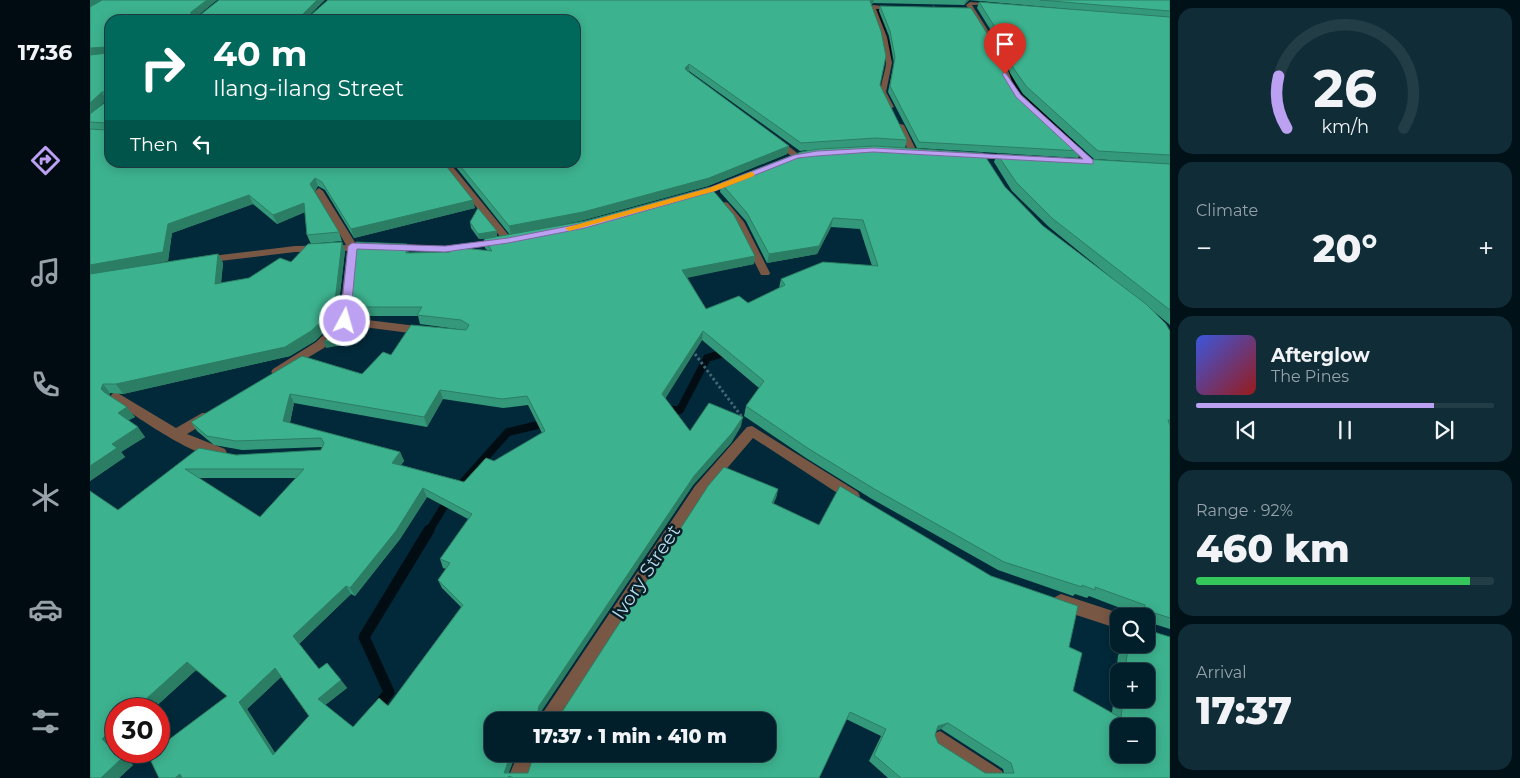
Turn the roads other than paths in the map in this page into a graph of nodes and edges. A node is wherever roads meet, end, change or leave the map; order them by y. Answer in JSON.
{"nodes":[{"id":1,"x":1000,"y":5,"type":"edge"},
{"id":2,"x":900,"y":8,"type":"edge"},
{"id":3,"x":936,"y":8,"type":"edge"},
{"id":4,"x":971,"y":9,"type":"junction"},
{"id":5,"x":1019,"y":96,"type":"edge"},
{"id":6,"x":893,"y":112,"type":"edge"},
{"id":7,"x":897,"y":120,"type":"edge"},
{"id":8,"x":766,"y":133,"type":"edge"},
{"id":9,"x":1061,"y":136,"type":"edge"},
{"id":10,"x":914,"y":152,"type":"edge"},
{"id":11,"x":810,"y":154,"type":"edge"},
{"id":12,"x":963,"y":154,"type":"edge"},
{"id":13,"x":983,"y":155,"type":"junction"},
{"id":14,"x":1022,"y":158,"type":"edge"},
{"id":15,"x":1071,"y":161,"type":"edge"},
{"id":16,"x":448,"y":167,"type":"edge"},
{"id":17,"x":992,"y":170,"type":"edge"},
{"id":18,"x":746,"y":176,"type":"edge"},
{"id":19,"x":319,"y":190,"type":"edge"},
{"id":20,"x":712,"y":190,"type":"junction"},
{"id":21,"x":684,"y":197,"type":"edge"},
{"id":22,"x":352,"y":246,"type":"junction"},
{"id":23,"x":190,"y":262,"type":"edge"},
{"id":24,"x":765,"y":273,"type":"dead end"},
{"id":25,"x":345,"y":321,"type":"junction"},
{"id":26,"x":433,"y":332,"type":"edge"},
{"id":27,"x":270,"y":376,"type":"edge"},
{"id":28,"x":116,"y":397,"type":"edge"},
{"id":29,"x":219,"y":408,"type":"edge"},
{"id":30,"x":177,"y":434,"type":"junction"},
{"id":31,"x":234,"y":456,"type":"edge"},
{"id":32,"x":866,"y":505,"type":"edge"},
{"id":33,"x":1047,"y":597,"type":"edge"},
{"id":34,"x":1110,"y":619,"type":"edge"},
{"id":35,"x":556,"y":712,"type":"edge"},
{"id":36,"x":940,"y":741,"type":"dead end"},
{"id":37,"x":525,"y":762,"type":"edge"},
{"id":38,"x":518,"y":778,"type":"edge"},
{"id":39,"x":995,"y":778,"type":"edge"}],
"edges":[{"from":1,"to":4,"type":"street"},
{"from":2,"to":6,"type":"street"},
{"from":3,"to":4,"type":"street"},
{"from":4,"to":5,"type":"street"},
{"from":7,"to":10,"type":"street"},
{"from":8,"to":11,"type":"street"},
{"from":9,"to":15,"type":"street"},
{"from":12,"to":13,"type":"street"},
{"from":13,"to":14,"type":"street"},
{"from":13,"to":17,"type":"street"},
{"from":16,"to":22,"type":"street"},
{"from":18,"to":20,"type":"street"},
{"from":19,"to":22,"type":"street"},
{"from":20,"to":21,"type":"street"},
{"from":20,"to":24,"type":"street"},
{"from":22,"to":23,"type":"street"},
{"from":22,"to":25,"type":"street"},
{"from":25,"to":26,"type":"street"},
{"from":25,"to":27,"type":"street"},
{"from":28,"to":30,"type":"street"},
{"from":29,"to":30,"type":"street"},
{"from":30,"to":31,"type":"street"},
{"from":32,"to":35,"type":"street","name":"Ivory Street"},
{"from":33,"to":34,"type":"street"},
{"from":36,"to":39,"type":"street"},
{"from":37,"to":38,"type":"street"}]}
